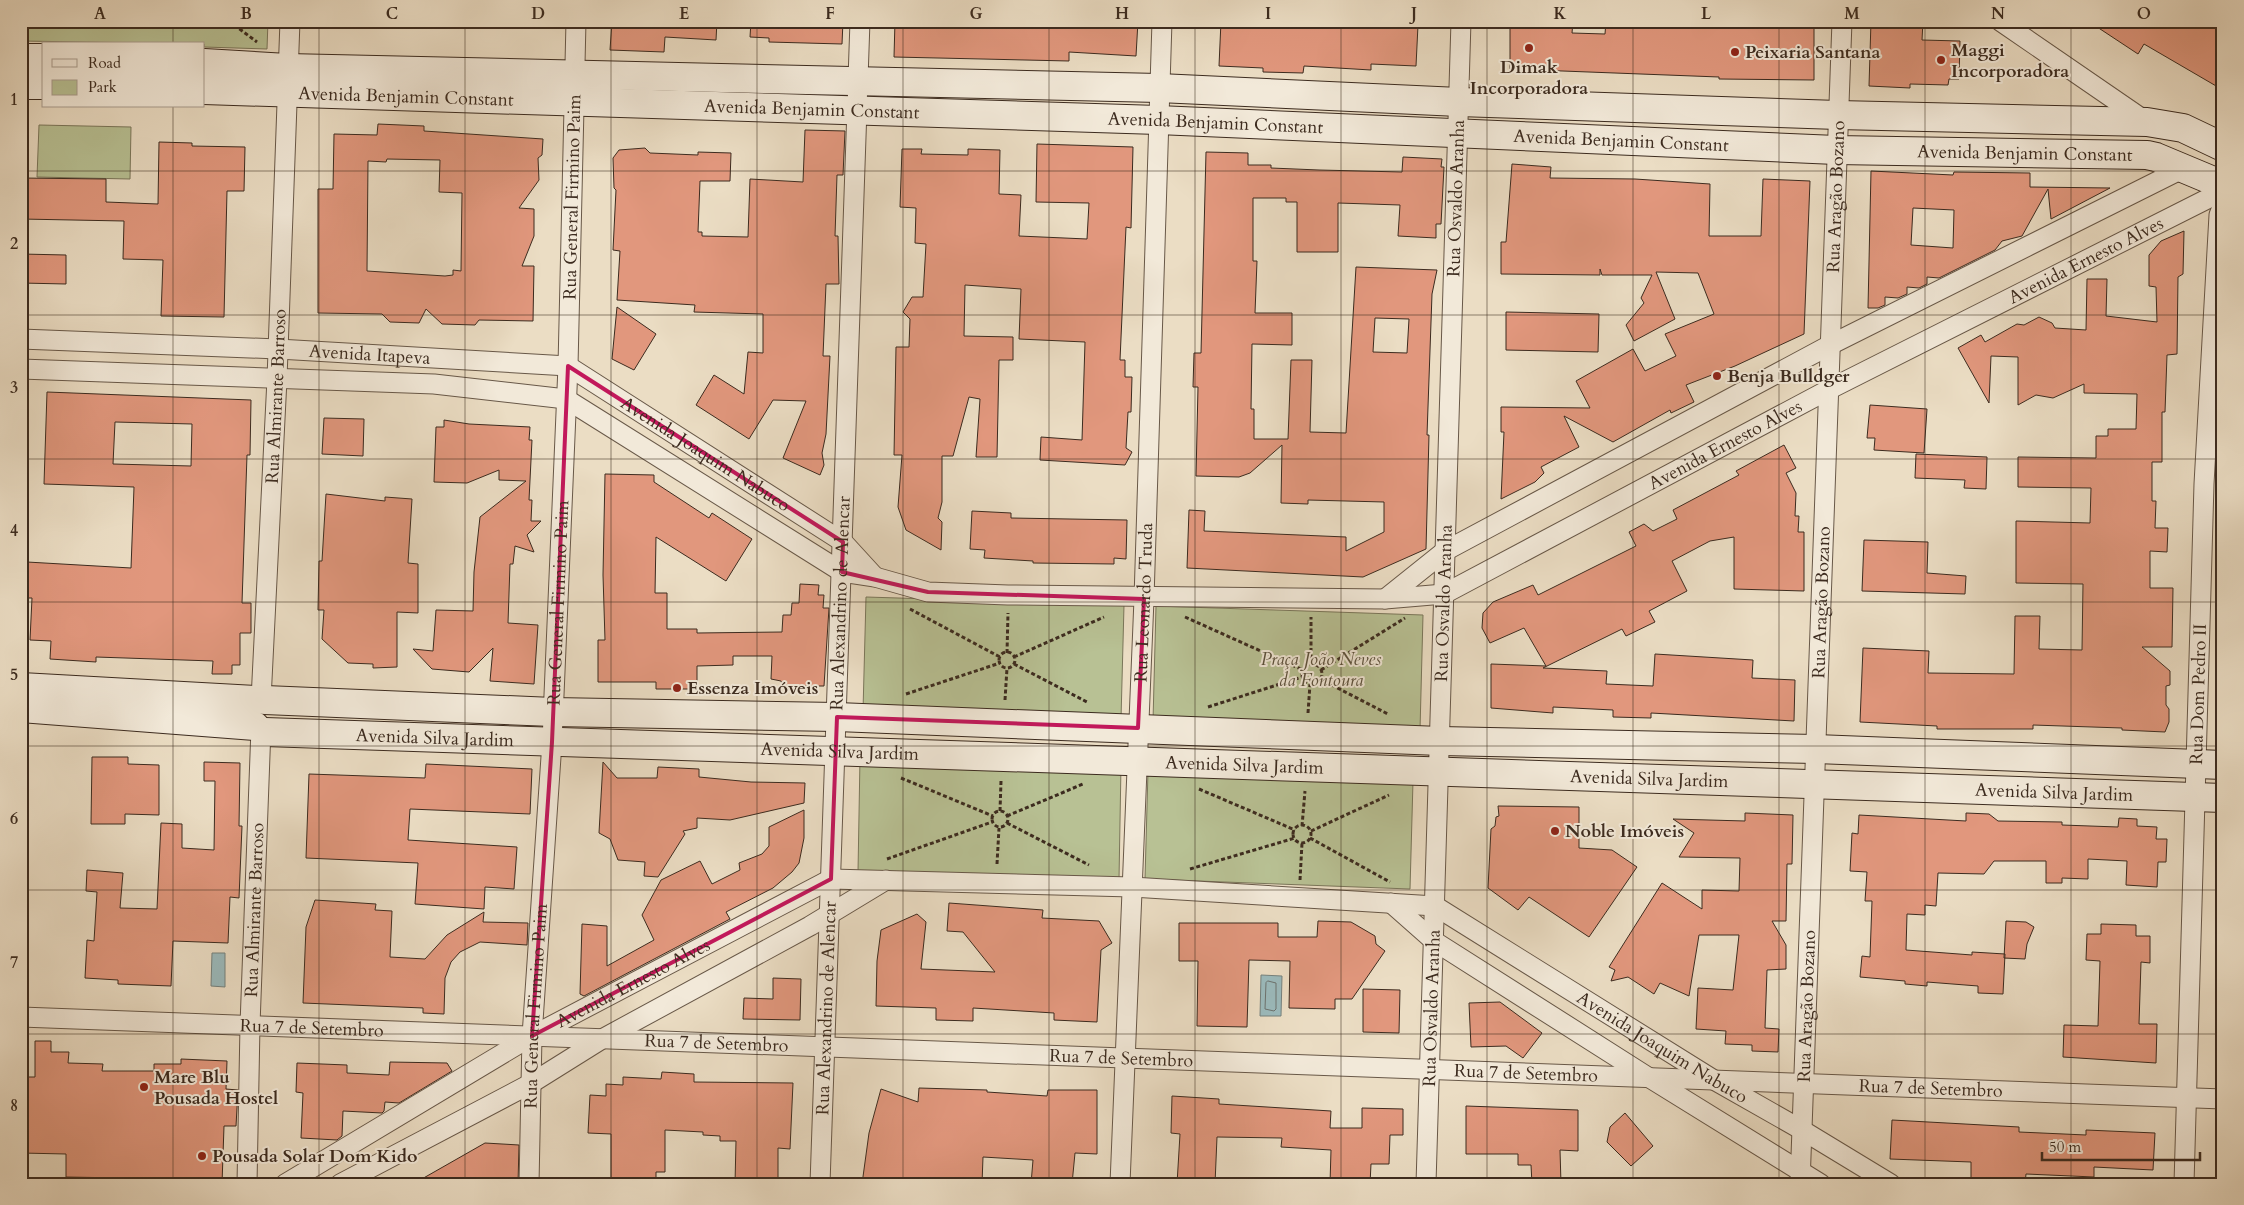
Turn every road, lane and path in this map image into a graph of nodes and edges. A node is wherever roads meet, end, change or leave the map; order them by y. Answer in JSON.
{"nodes":[{"id":1,"x":290,"y":21,"type":"edge"},
{"id":2,"x":576,"y":21,"type":"edge"},
{"id":3,"x":860,"y":21,"type":"edge"},
{"id":4,"x":1162,"y":21,"type":"edge"},
{"id":5,"x":1462,"y":21,"type":"edge"},
{"id":6,"x":1842,"y":21,"type":"edge"},
{"id":7,"x":2000,"y":21,"type":"edge"},
{"id":8,"x":21,"y":58,"type":"edge"},
{"id":9,"x":42,"y":58,"type":"edge"},
{"id":10,"x":205,"y":63,"type":"edge"},
{"id":11,"x":574,"y":74,"type":"junction"},
{"id":12,"x":287,"y":81,"type":"junction"},
{"id":13,"x":859,"y":82,"type":"junction"},
{"id":14,"x":21,"y":85,"type":"edge"},
{"id":15,"x":42,"y":85,"type":"edge"},
{"id":16,"x":1159,"y":88,"type":"junction"},
{"id":17,"x":205,"y":90,"type":"edge"},
{"id":18,"x":573,"y":101,"type":"junction"},
{"id":19,"x":1459,"y":102,"type":"junction"},
{"id":20,"x":857,"y":111,"type":"junction"},
{"id":21,"x":1838,"y":115,"type":"junction"},
{"id":22,"x":1158,"y":120,"type":"junction"},
{"id":23,"x":2147,"y":122,"type":"junction"},
{"id":24,"x":1458,"y":133,"type":"junction"},
{"id":25,"x":2223,"y":147,"type":"edge"},
{"id":26,"x":1836,"y":150,"type":"junction"},
{"id":27,"x":1956,"y":152,"type":"junction"},
{"id":28,"x":2184,"y":168,"type":"junction"},
{"id":29,"x":2223,"y":170,"type":"edge"},
{"id":30,"x":2223,"y":184,"type":"edge"},
{"id":31,"x":2223,"y":191,"type":"edge"},
{"id":32,"x":2223,"y":205,"type":"edge"},
{"id":33,"x":21,"y":338,"type":"edge"},
{"id":34,"x":1830,"y":345,"type":"junction"},
{"id":35,"x":278,"y":349,"type":"junction"},
{"id":36,"x":568,"y":366,"type":"junction"},
{"id":37,"x":21,"y":369,"type":"edge"},
{"id":38,"x":277,"y":379,"type":"junction"},
{"id":39,"x":1828,"y":390,"type":"junction"},
{"id":40,"x":566,"y":399,"type":"junction"},
{"id":41,"x":842,"y":542,"type":"junction"},
{"id":42,"x":1445,"y":551,"type":"junction"},
{"id":43,"x":842,"y":572,"type":"junction"},
{"id":44,"x":876,"y":577,"type":"junction"},
{"id":45,"x":1444,"y":594,"type":"junction"},
{"id":46,"x":1008,"y":595,"type":"junction"},
{"id":47,"x":1144,"y":598,"type":"junction"},
{"id":48,"x":1311,"y":599,"type":"junction"},
{"id":49,"x":1385,"y":600,"type":"junction"},
{"id":50,"x":908,"y":608,"type":"dead end"},
{"id":51,"x":1109,"y":614,"type":"dead end"},
{"id":52,"x":1179,"y":614,"type":"dead end"},
{"id":53,"x":1411,"y":614,"type":"dead end"},
{"id":54,"x":1007,"y":653,"type":"junction"},
{"id":55,"x":1014,"y":657,"type":"junction"},
{"id":56,"x":1000,"y":658,"type":"junction"},
{"id":57,"x":1000,"y":663,"type":"junction"},
{"id":58,"x":1014,"y":664,"type":"junction"},
{"id":59,"x":1311,"y":664,"type":"junction"},
{"id":60,"x":1007,"y":668,"type":"junction"},
{"id":61,"x":1303,"y":670,"type":"junction"},
{"id":62,"x":1321,"y":670,"type":"junction"},
{"id":63,"x":1302,"y":677,"type":"junction"},
{"id":64,"x":1320,"y":679,"type":"junction"},
{"id":65,"x":21,"y":687,"type":"edge"},
{"id":66,"x":900,"y":696,"type":"dead end"},
{"id":67,"x":1094,"y":705,"type":"dead end"},
{"id":68,"x":21,"y":708,"type":"edge"},
{"id":69,"x":1202,"y":708,"type":"dead end"},
{"id":70,"x":553,"y":712,"type":"junction"},
{"id":71,"x":261,"y":715,"type":"junction"},
{"id":72,"x":837,"y":717,"type":"junction"},
{"id":73,"x":1397,"y":719,"type":"dead end"},
{"id":74,"x":1003,"y":724,"type":"junction"},
{"id":75,"x":1138,"y":728,"type":"junction"},
{"id":76,"x":1440,"y":741,"type":"junction"},
{"id":77,"x":552,"y":742,"type":"junction"},
{"id":78,"x":1816,"y":749,"type":"junction"},
{"id":79,"x":835,"y":752,"type":"junction"},
{"id":80,"x":1001,"y":757,"type":"junction"},
{"id":81,"x":1137,"y":762,"type":"junction"},
{"id":82,"x":2210,"y":765,"type":"edge"},
{"id":83,"x":1307,"y":768,"type":"junction"},
{"id":84,"x":1440,"y":772,"type":"junction"},
{"id":85,"x":896,"y":777,"type":"dead end"},
{"id":86,"x":1085,"y":783,"type":"dead end"},
{"id":87,"x":1190,"y":785,"type":"dead end"},
{"id":88,"x":1814,"y":785,"type":"junction"},
{"id":89,"x":1396,"y":792,"type":"dead end"},
{"id":90,"x":2196,"y":798,"type":"junction"},
{"id":91,"x":2223,"y":798,"type":"edge"},
{"id":92,"x":1000,"y":811,"type":"junction"},
{"id":93,"x":993,"y":816,"type":"junction"},
{"id":94,"x":1008,"y":816,"type":"junction"},
{"id":95,"x":992,"y":822,"type":"junction"},
{"id":96,"x":1007,"y":823,"type":"junction"},
{"id":97,"x":1302,"y":826,"type":"junction"},
{"id":98,"x":999,"y":828,"type":"junction"},
{"id":99,"x":1295,"y":830,"type":"junction"},
{"id":100,"x":1310,"y":831,"type":"junction"},
{"id":101,"x":1294,"y":838,"type":"junction"},
{"id":102,"x":1310,"y":838,"type":"junction"},
{"id":103,"x":1302,"y":843,"type":"junction"},
{"id":104,"x":885,"y":860,"type":"dead end"},
{"id":105,"x":1091,"y":866,"type":"dead end"},
{"id":106,"x":1190,"y":870,"type":"dead end"},
{"id":107,"x":831,"y":879,"type":"junction"},
{"id":108,"x":888,"y":879,"type":"junction"},
{"id":109,"x":996,"y":884,"type":"junction"},
{"id":110,"x":1393,"y":884,"type":"dead end"},
{"id":111,"x":1132,"y":887,"type":"junction"},
{"id":112,"x":1299,"y":898,"type":"junction"},
{"id":113,"x":1392,"y":903,"type":"junction"},
{"id":114,"x":1435,"y":906,"type":"junction"},
{"id":115,"x":830,"y":912,"type":"junction"},
{"id":116,"x":1434,"y":941,"type":"junction"},
{"id":117,"x":21,"y":1017,"type":"edge"},
{"id":118,"x":250,"y":1025,"type":"junction"},
{"id":119,"x":532,"y":1036,"type":"junction"},
{"id":120,"x":602,"y":1038,"type":"junction"},
{"id":121,"x":825,"y":1047,"type":"junction"},
{"id":122,"x":1125,"y":1058,"type":"junction"},
{"id":123,"x":1429,"y":1070,"type":"junction"},
{"id":124,"x":1648,"y":1077,"type":"junction"},
{"id":125,"x":1714,"y":1080,"type":"junction"},
{"id":126,"x":1804,"y":1083,"type":"junction"},
{"id":127,"x":530,"y":1084,"type":"junction"},
{"id":128,"x":2186,"y":1097,"type":"junction"},
{"id":129,"x":2223,"y":1099,"type":"edge"},
{"id":130,"x":1802,"y":1130,"type":"junction"},
{"id":131,"x":1800,"y":1177,"type":"edge"},
{"id":132,"x":247,"y":1184,"type":"edge"},
{"id":133,"x":284,"y":1184,"type":"edge"},
{"id":134,"x":340,"y":1184,"type":"edge"},
{"id":135,"x":529,"y":1184,"type":"edge"},
{"id":136,"x":820,"y":1184,"type":"edge"},
{"id":137,"x":1120,"y":1184,"type":"edge"},
{"id":138,"x":1426,"y":1184,"type":"edge"},
{"id":139,"x":1821,"y":1184,"type":"edge"},
{"id":140,"x":1891,"y":1184,"type":"edge"},
{"id":141,"x":2184,"y":1184,"type":"edge"}],
"edges":[{"from":1,"to":12,"type":"street","name":"Rua Almirante Barroso"},
{"from":2,"to":11,"type":"street","name":"Rua General Firmino Paim"},
{"from":3,"to":13,"type":"street","name":"Rua Alexandrino de Alencar"},
{"from":4,"to":16,"type":"street","name":"Rua Leonardo Truda"},
{"from":5,"to":19,"type":"street","name":"Rua Osvaldo Aranha"},
{"from":6,"to":21,"type":"street","name":"Rua Aragão Bozano"},
{"from":7,"to":23,"type":"street"},
{"from":8,"to":9,"type":"main road"},
{"from":10,"to":12,"type":"main road","name":"Avenida Benjamin Constant"},
{"from":11,"to":12,"type":"main road","name":"Avenida Benjamin Constant"},
{"from":11,"to":13,"type":"main road","name":"Avenida Benjamin Constant"},
{"from":11,"to":18,"type":"street","name":"Rua General Firmino Paim"},
{"from":12,"to":17,"type":"main road","name":"Avenida Benjamin Constant"},
{"from":12,"to":18,"type":"main road","name":"Avenida Benjamin Constant"},
{"from":12,"to":35,"type":"street","name":"Rua Almirante Barroso"},
{"from":13,"to":16,"type":"main road","name":"Avenida Benjamin Constant"},
{"from":13,"to":20,"type":"street","name":"Rua Alexandrino de Alencar"},
{"from":14,"to":15,"type":"main road"},
{"from":16,"to":19,"type":"main road","name":"Avenida Benjamin Constant"},
{"from":16,"to":22,"type":"street","name":"Rua Leonardo Truda"},
{"from":18,"to":20,"type":"main road","name":"Avenida Benjamin Constant"},
{"from":18,"to":36,"type":"street","name":"Rua General Firmino Paim"},
{"from":19,"to":21,"type":"main road","name":"Avenida Benjamin Constant"},
{"from":19,"to":24,"type":"street","name":"Rua Osvaldo Aranha"},
{"from":20,"to":22,"type":"main road","name":"Avenida Benjamin Constant"},
{"from":20,"to":41,"type":"street","name":"Rua Alexandrino de Alencar"},
{"from":21,"to":23,"type":"main road","name":"Avenida Benjamin Constant"},
{"from":21,"to":26,"type":"street","name":"Rua Aragão Bozano"},
{"from":22,"to":24,"type":"main road","name":"Avenida Benjamin Constant"},
{"from":22,"to":47,"type":"street","name":"Rua Leonardo Truda"},
{"from":23,"to":25,"type":"main road","name":"Avenida Benjamin Constant"},
{"from":24,"to":26,"type":"main road","name":"Avenida Benjamin Constant"},
{"from":24,"to":42,"type":"street","name":"Rua Osvaldo Aranha"},
{"from":26,"to":27,"type":"main road","name":"Avenida Benjamin Constant"},
{"from":26,"to":34,"type":"street","name":"Rua Aragão Bozano"},
{"from":27,"to":28,"type":"main road","name":"Avenida Benjamin Constant"},
{"from":27,"to":29,"type":"main road"},
{"from":28,"to":30,"type":"main road","name":"Avenida Benjamin Constant"},
{"from":28,"to":34,"type":"street"},
{"from":31,"to":39,"type":"street","name":"Avenida Ernesto Alves"},
{"from":32,"to":82,"type":"street","name":"Rua Dom Pedro II"},
{"from":33,"to":35,"type":"street","name":"Avenida Itapeva"},
{"from":34,"to":39,"type":"street","name":"Rua Aragão Bozano"},
{"from":34,"to":42,"type":"street"},
{"from":35,"to":36,"type":"street","name":"Avenida Itapeva"},
{"from":35,"to":38,"type":"street","name":"Rua Almirante Barroso"},
{"from":36,"to":40,"type":"street","name":"Rua General Firmino Paim"},
{"from":36,"to":41,"type":"street","name":"Avenida Joaquim Nabuco"},
{"from":37,"to":38,"type":"street","name":"Avenida Itapeva"},
{"from":38,"to":40,"type":"street","name":"Avenida Itapeva"},
{"from":38,"to":71,"type":"street","name":"Rua Almirante Barroso"},
{"from":39,"to":45,"type":"street","name":"Avenida Ernesto Alves"},
{"from":39,"to":78,"type":"street","name":"Rua Aragão Bozano"},
{"from":40,"to":43,"type":"street","name":"Avenida Joaquim Nabuco"},
{"from":40,"to":70,"type":"street","name":"Rua General Firmino Paim"},
{"from":41,"to":43,"type":"street","name":"Rua Alexandrino de Alencar"},
{"from":41,"to":44,"type":"street"},
{"from":42,"to":45,"type":"street","name":"Rua Osvaldo Aranha"},
{"from":42,"to":49,"type":"street"},
{"from":43,"to":44,"type":"street"},
{"from":43,"to":72,"type":"street","name":"Rua Alexandrino de Alencar"},
{"from":44,"to":46,"type":"street"},
{"from":45,"to":49,"type":"street"},
{"from":45,"to":76,"type":"street","name":"Rua Osvaldo Aranha"},
{"from":46,"to":47,"type":"street"},
{"from":46,"to":54,"type":"path"},
{"from":47,"to":48,"type":"street"},
{"from":47,"to":75,"type":"street","name":"Rua Leonardo Truda"},
{"from":48,"to":49,"type":"street"},
{"from":48,"to":59,"type":"path"},
{"from":50,"to":56,"type":"path"},
{"from":51,"to":55,"type":"path"},
{"from":52,"to":61,"type":"path"},
{"from":53,"to":62,"type":"path"},
{"from":54,"to":55,"type":"path"},
{"from":54,"to":56,"type":"path"},
{"from":55,"to":58,"type":"path"},
{"from":56,"to":57,"type":"path"},
{"from":57,"to":60,"type":"path"},
{"from":57,"to":66,"type":"path"},
{"from":58,"to":60,"type":"path"},
{"from":58,"to":67,"type":"path"},
{"from":59,"to":61,"type":"path"},
{"from":59,"to":62,"type":"path"},
{"from":60,"to":74,"type":"path"},
{"from":61,"to":63,"type":"path"},
{"from":62,"to":64,"type":"path"},
{"from":63,"to":64,"type":"path"},
{"from":63,"to":69,"type":"path"},
{"from":64,"to":73,"type":"path"},
{"from":65,"to":71,"type":"main road","name":"Avenida Silva Jardim"},
{"from":68,"to":71,"type":"main road","name":"Avenida Silva Jardim"},
{"from":70,"to":71,"type":"main road","name":"Avenida Silva Jardim"},
{"from":70,"to":72,"type":"main road","name":"Avenida Silva Jardim"},
{"from":70,"to":77,"type":"street","name":"Rua General Firmino Paim"},
{"from":71,"to":77,"type":"main road","name":"Avenida Silva Jardim"},
{"from":71,"to":118,"type":"street","name":"Rua Almirante Barroso"},
{"from":72,"to":74,"type":"main road","name":"Avenida Silva Jardim"},
{"from":72,"to":79,"type":"street","name":"Rua Alexandrino de Alencar"},
{"from":74,"to":75,"type":"main road","name":"Avenida Silva Jardim"},
{"from":75,"to":76,"type":"main road","name":"Avenida Silva Jardim"},
{"from":75,"to":81,"type":"street","name":"Rua Leonardo Truda"},
{"from":76,"to":78,"type":"main road","name":"Avenida Silva Jardim"},
{"from":76,"to":84,"type":"street","name":"Rua Osvaldo Aranha"},
{"from":77,"to":79,"type":"main road","name":"Avenida Silva Jardim"},
{"from":77,"to":119,"type":"street","name":"Rua General Firmino Paim"},
{"from":78,"to":82,"type":"main road","name":"Avenida Silva Jardim"},
{"from":78,"to":88,"type":"street","name":"Rua Aragão Bozano"},
{"from":79,"to":80,"type":"main road","name":"Avenida Silva Jardim"},
{"from":79,"to":107,"type":"street","name":"Rua Alexandrino de Alencar"},
{"from":80,"to":81,"type":"main road","name":"Avenida Silva Jardim"},
{"from":80,"to":92,"type":"path"},
{"from":81,"to":83,"type":"main road","name":"Avenida Silva Jardim"},
{"from":81,"to":111,"type":"street","name":"Rua Leonardo Truda"},
{"from":82,"to":90,"type":"street","name":"Rua Dom Pedro II"},
{"from":83,"to":84,"type":"main road","name":"Avenida Silva Jardim"},
{"from":83,"to":97,"type":"path"},
{"from":84,"to":88,"type":"main road","name":"Avenida Silva Jardim"},
{"from":84,"to":114,"type":"street","name":"Rua Osvaldo Aranha"},
{"from":85,"to":93,"type":"path"},
{"from":86,"to":94,"type":"path"},
{"from":87,"to":99,"type":"path"},
{"from":88,"to":90,"type":"main road","name":"Avenida Silva Jardim"},
{"from":88,"to":126,"type":"street","name":"Rua Aragão Bozano"},
{"from":89,"to":100,"type":"path"},
{"from":90,"to":91,"type":"main road","name":"Avenida Silva Jardim"},
{"from":90,"to":128,"type":"street","name":"Rua Dom Pedro II"},
{"from":92,"to":93,"type":"path"},
{"from":92,"to":94,"type":"path"},
{"from":93,"to":95,"type":"path"},
{"from":94,"to":96,"type":"path"},
{"from":95,"to":98,"type":"path"},
{"from":95,"to":104,"type":"path"},
{"from":96,"to":98,"type":"path"},
{"from":96,"to":105,"type":"path"},
{"from":97,"to":99,"type":"path"},
{"from":97,"to":100,"type":"path"},
{"from":98,"to":109,"type":"path"},
{"from":99,"to":101,"type":"path"},
{"from":100,"to":102,"type":"path"},
{"from":101,"to":103,"type":"path"},
{"from":101,"to":106,"type":"path"},
{"from":102,"to":103,"type":"path"},
{"from":102,"to":110,"type":"path"},
{"from":103,"to":112,"type":"path"},
{"from":107,"to":108,"type":"street"},
{"from":107,"to":115,"type":"street","name":"Rua Alexandrino de Alencar"},
{"from":107,"to":119,"type":"street","name":"Avenida Ernesto Alves"},
{"from":108,"to":109,"type":"street"},
{"from":108,"to":115,"type":"street"},
{"from":109,"to":111,"type":"street"},
{"from":111,"to":112,"type":"street"},
{"from":111,"to":122,"type":"street","name":"Rua Leonardo Truda"},
{"from":112,"to":113,"type":"street"},
{"from":113,"to":114,"type":"street"},
{"from":113,"to":116,"type":"street"},
{"from":114,"to":116,"type":"street","name":"Rua Osvaldo Aranha"},
{"from":114,"to":125,"type":"street","name":"Avenida Joaquim Nabuco"},
{"from":115,"to":120,"type":"street","name":"Avenida Ernesto Alves"},
{"from":115,"to":121,"type":"street","name":"Rua Alexandrino de Alencar"},
{"from":116,"to":123,"type":"street","name":"Rua Osvaldo Aranha"},
{"from":116,"to":124,"type":"street","name":"Avenida Joaquim Nabuco"},
{"from":117,"to":118,"type":"street","name":"Rua 7 de Setembro"},
{"from":118,"to":119,"type":"street","name":"Rua 7 de Setembro"},
{"from":118,"to":132,"type":"street","name":"Rua Almirante Barroso"},
{"from":119,"to":120,"type":"street","name":"Rua 7 de Setembro"},
{"from":119,"to":127,"type":"street","name":"Rua General Firmino Paim"},
{"from":119,"to":133,"type":"street","name":"Avenida Ernesto Alves"},
{"from":120,"to":121,"type":"street","name":"Rua 7 de Setembro"},
{"from":120,"to":127,"type":"street","name":"Avenida Ernesto Alves"},
{"from":121,"to":122,"type":"street","name":"Rua 7 de Setembro"},
{"from":121,"to":136,"type":"street","name":"Rua Alexandrino de Alencar"},
{"from":122,"to":123,"type":"street","name":"Rua 7 de Setembro"},
{"from":122,"to":137,"type":"street","name":"Rua Leonardo Truda"},
{"from":123,"to":124,"type":"street","name":"Rua 7 de Setembro"},
{"from":123,"to":138,"type":"street","name":"Rua Osvaldo Aranha"},
{"from":124,"to":125,"type":"street","name":"Rua 7 de Setembro"},
{"from":124,"to":131,"type":"street","name":"Avenida Joaquim Nabuco"},
{"from":125,"to":126,"type":"street","name":"Rua 7 de Setembro"},
{"from":125,"to":130,"type":"street","name":"Avenida Joaquim Nabuco"},
{"from":126,"to":128,"type":"street","name":"Rua 7 de Setembro"},
{"from":126,"to":130,"type":"street","name":"Rua Aragão Bozano"},
{"from":127,"to":134,"type":"street","name":"Avenida Ernesto Alves"},
{"from":127,"to":135,"type":"street","name":"Rua General Firmino Paim"},
{"from":128,"to":129,"type":"street","name":"Rua 7 de Setembro"},
{"from":128,"to":141,"type":"street","name":"Rua Dom Pedro II"},
{"from":130,"to":131,"type":"street","name":"Rua Aragão Bozano"},
{"from":130,"to":140,"type":"street","name":"Avenida Joaquim Nabuco"},
{"from":131,"to":139,"type":"street","name":"Avenida Joaquim Nabuco"}]}
